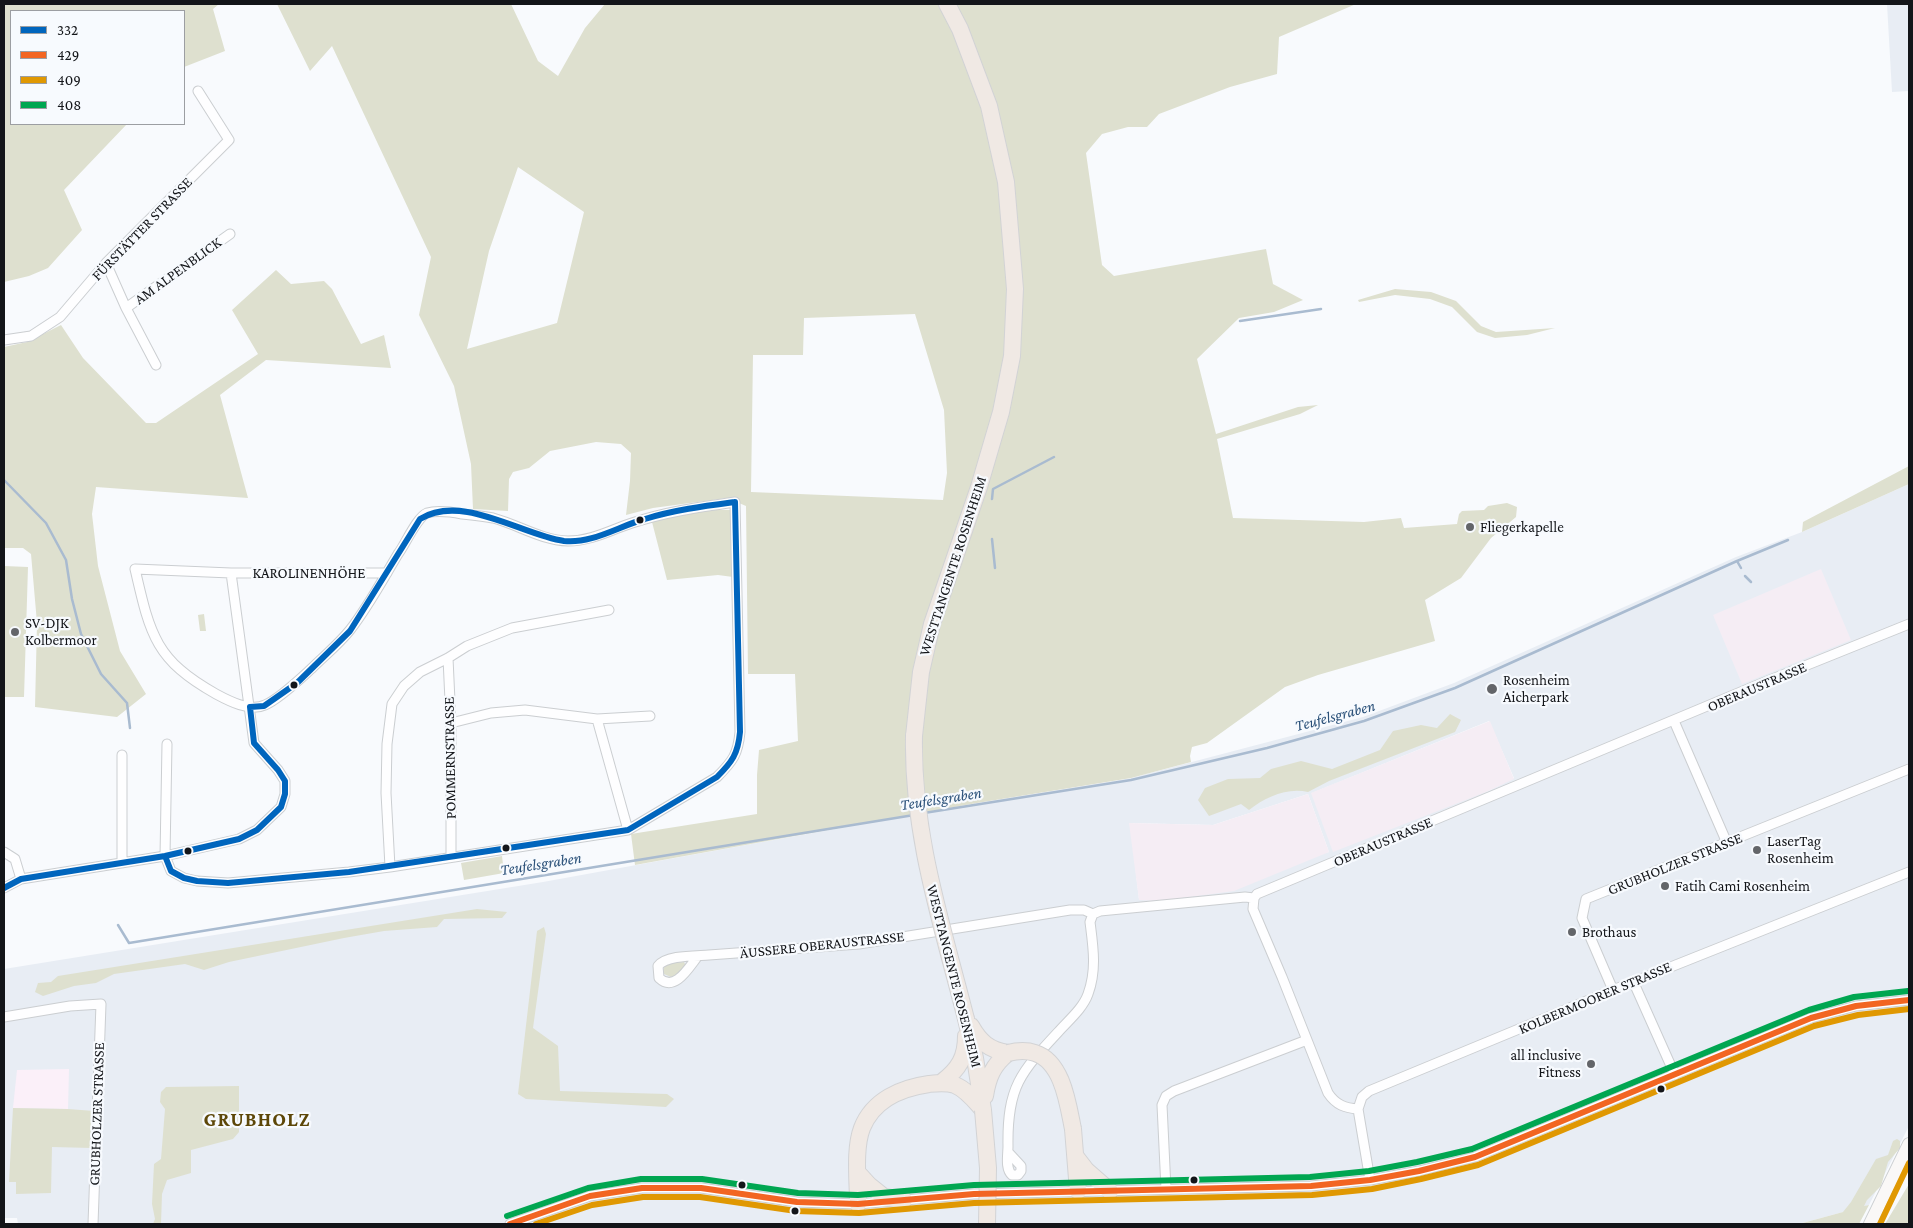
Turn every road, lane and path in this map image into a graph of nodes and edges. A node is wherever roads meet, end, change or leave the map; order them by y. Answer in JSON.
{"nodes":[{"id":1,"x":947,"y":4,"type":"edge"},
{"id":2,"x":198,"y":91,"type":"dead end"},
{"id":3,"x":230,"y":234,"type":"dead end"},
{"id":4,"x":106,"y":262,"type":"junction"},
{"id":5,"x":126,"y":308,"type":"junction"},
{"id":6,"x":4,"y":340,"type":"edge"},
{"id":7,"x":156,"y":365,"type":"dead end"},
{"id":8,"x":230,"y":573,"type":"junction"},
{"id":9,"x":387,"y":573,"type":"junction"},
{"id":10,"x":610,"y":610,"type":"dead end"},
{"id":11,"x":1909,"y":624,"type":"edge"},
{"id":12,"x":448,"y":658,"type":"junction"},
{"id":13,"x":250,"y":706,"type":"junction"},
{"id":14,"x":650,"y":716,"type":"dead end"},
{"id":15,"x":597,"y":719,"type":"junction"},
{"id":16,"x":1674,"y":721,"type":"junction"},
{"id":17,"x":451,"y":723,"type":"junction"},
{"id":18,"x":167,"y":744,"type":"dead end"},
{"id":19,"x":122,"y":755,"type":"dead end"},
{"id":20,"x":1909,"y":769,"type":"edge"},
{"id":21,"x":628,"y":830,"type":"junction"},
{"id":22,"x":1727,"y":843,"type":"junction"},
{"id":23,"x":4,"y":852,"type":"edge"},
{"id":24,"x":165,"y":856,"type":"junction"},
{"id":25,"x":451,"y":857,"type":"junction"},
{"id":26,"x":122,"y":863,"type":"junction"},
{"id":27,"x":390,"y":867,"type":"junction"},
{"id":28,"x":1909,"y":872,"type":"edge"},
{"id":29,"x":22,"y":879,"type":"junction"},
{"id":30,"x":4,"y":888,"type":"edge"},
{"id":31,"x":1254,"y":898,"type":"junction"},
{"id":32,"x":1093,"y":914,"type":"junction"},
{"id":33,"x":698,"y":956,"type":"dead end"},
{"id":34,"x":1633,"y":981,"type":"junction"},
{"id":35,"x":1613,"y":990,"type":"junction"},
{"id":36,"x":1909,"y":1000,"type":"edge"},
{"id":37,"x":4,"y":1017,"type":"edge"},
{"id":38,"x":966,"y":1019,"type":"junction"},
{"id":39,"x":1307,"y":1040,"type":"junction"},
{"id":40,"x":1008,"y":1053,"type":"junction"},
{"id":41,"x":1675,"y":1075,"type":"junction"},
{"id":42,"x":942,"y":1082,"type":"junction"},
{"id":43,"x":1358,"y":1108,"type":"junction"},
{"id":44,"x":983,"y":1110,"type":"junction"},
{"id":45,"x":1909,"y":1144,"type":"edge"},
{"id":46,"x":1008,"y":1152,"type":"dead end"},
{"id":47,"x":1076,"y":1157,"type":"junction"},
{"id":48,"x":858,"y":1173,"type":"junction"},
{"id":49,"x":1370,"y":1180,"type":"junction"},
{"id":50,"x":1166,"y":1189,"type":"junction"},
{"id":51,"x":1078,"y":1191,"type":"junction"},
{"id":52,"x":1110,"y":1191,"type":"junction"},
{"id":53,"x":904,"y":1200,"type":"junction"},
{"id":54,"x":858,"y":1204,"type":"junction"},
{"id":55,"x":1872,"y":1220,"type":"edge"},
{"id":56,"x":93,"y":1224,"type":"edge"},
{"id":57,"x":510,"y":1224,"type":"edge"},
{"id":58,"x":987,"y":1224,"type":"edge"}],
"edges":[{"from":1,"to":38,"type":"highway","name":"WESTTANGENTE ROSENHEIM","bridge":true},
{"from":2,"to":4,"type":"street","name":"FÜRSTÄTTER STRASSE"},
{"from":3,"to":5,"type":"street","name":"AM ALPENBLICK"},
{"from":4,"to":5,"type":"street","name":"AM ALPENBLICK"},
{"from":4,"to":6,"type":"street","name":"FÜRSTÄTTER STRASSE"},
{"from":5,"to":7,"type":"street","name":"AM ALPENBLICK"},
{"from":8,"to":9,"type":"street","name":"KAROLINENHÖHE"},
{"from":8,"to":13,"type":"street","name":"KAROLINENHÖHE"},
{"from":8,"to":13,"type":"street","name":"KAROLINENHÖHE"},
{"from":9,"to":13,"type":"street","name":"KAROLINENHÖHE"},
{"from":9,"to":21,"type":"street","name":"KAROLINENHÖHE"},
{"from":10,"to":12,"type":"street"},
{"from":11,"to":16,"type":"street","name":"OBERAUSTRASSE"},
{"from":12,"to":17,"type":"street","name":"POMMERNSTRASSE"},
{"from":12,"to":27,"type":"street"},
{"from":13,"to":24,"type":"street"},
{"from":14,"to":15,"type":"street"},
{"from":15,"to":17,"type":"street"},
{"from":15,"to":21,"type":"street"},
{"from":16,"to":22,"type":"street"},
{"from":16,"to":31,"type":"street","name":"OBERAUSTRASSE"},
{"from":17,"to":25,"type":"street","name":"POMMERNSTRASSE"},
{"from":18,"to":24,"type":"street"},
{"from":19,"to":26,"type":"street"},
{"from":20,"to":22,"type":"street","name":"GRUBHOLZER STRASSE"},
{"from":21,"to":25,"type":"street"},
{"from":22,"to":35,"type":"street","name":"GRUBHOLZER STRASSE"},
{"from":23,"to":29,"type":"street"},
{"from":24,"to":26,"type":"street"},
{"from":24,"to":27,"type":"street"},
{"from":25,"to":27,"type":"street"},
{"from":26,"to":29,"type":"street"},
{"from":28,"to":34,"type":"street","name":"KOLBERMOORER STRASSE"},
{"from":29,"to":30,"type":"street"},
{"from":31,"to":32,"type":"street","name":"OBERAUSTRASSE"},
{"from":31,"to":39,"type":"street"},
{"from":32,"to":33,"type":"street","name":"ÄUSSERE OBERAUSTRASSE"},
{"from":32,"to":46,"type":"street"},
{"from":34,"to":35,"type":"street","name":"KOLBERMOORER STRASSE"},
{"from":34,"to":41,"type":"street"},
{"from":35,"to":43,"type":"street","name":"KOLBERMOORER STRASSE"},
{"from":36,"to":41,"type":"street"},
{"from":37,"to":56,"type":"street","name":"GRUBHOLZER STRASSE"},
{"from":38,"to":40,"type":"highway"},
{"from":38,"to":42,"type":"highway"},
{"from":38,"to":44,"type":"highway","name":"WESTTANGENTE ROSENHEIM"},
{"from":39,"to":43,"type":"street"},
{"from":39,"to":50,"type":"street"},
{"from":40,"to":44,"type":"highway"},
{"from":40,"to":47,"type":"highway","bridge":true},
{"from":41,"to":49,"type":"street"},
{"from":42,"to":44,"type":"highway"},
{"from":42,"to":48,"type":"highway"},
{"from":43,"to":49,"type":"street"},
{"from":44,"to":58,"type":"highway","name":"WESTTANGENTE ROSENHEIM","bridge":true},
{"from":45,"to":55,"type":"main road"},
{"from":47,"to":51,"type":"highway"},
{"from":47,"to":52,"type":"highway"},
{"from":48,"to":53,"type":"highway"},
{"from":48,"to":54,"type":"highway"},
{"from":49,"to":50,"type":"street"},
{"from":50,"to":52,"type":"street"},
{"from":51,"to":52,"type":"street"},
{"from":51,"to":53,"type":"street"},
{"from":53,"to":54,"type":"street"},
{"from":54,"to":57,"type":"street"}]}
